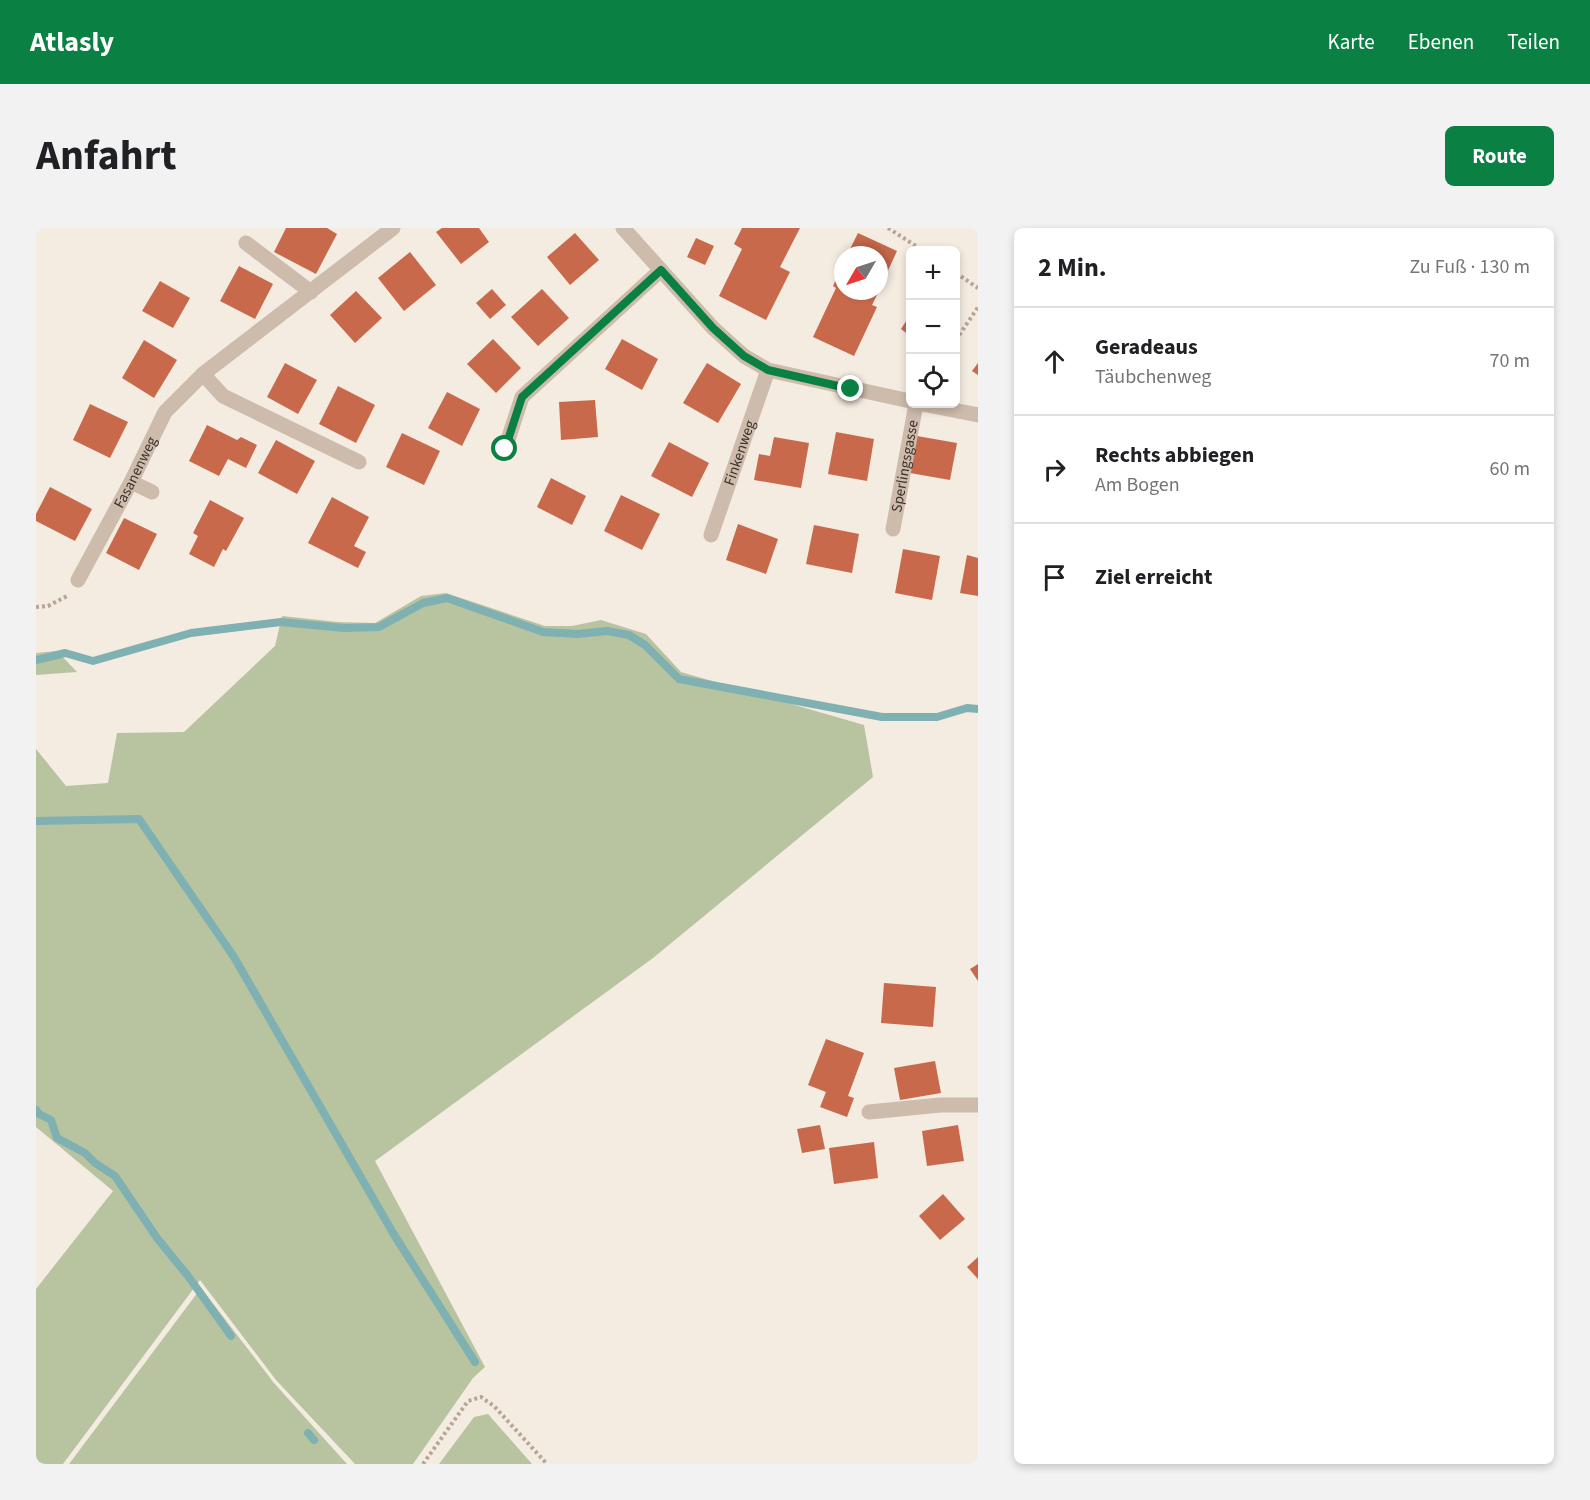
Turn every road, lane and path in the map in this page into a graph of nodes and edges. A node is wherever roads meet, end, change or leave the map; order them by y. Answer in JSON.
{"nodes":[{"id":1,"x":393,"y":228,"type":"edge"},
{"id":2,"x":623,"y":228,"type":"edge"},
{"id":3,"x":888,"y":228,"type":"edge"},
{"id":4,"x":246,"y":243,"type":"dead end"},
{"id":5,"x":916,"y":246,"type":"edge"},
{"id":6,"x":661,"y":270,"type":"junction"},
{"id":7,"x":960,"y":276,"type":"edge"},
{"id":8,"x":978,"y":288,"type":"edge"},
{"id":9,"x":311,"y":292,"type":"junction"},
{"id":10,"x":978,"y":307,"type":"edge"},
{"id":11,"x":960,"y":334,"type":"edge"},
{"id":12,"x":768,"y":370,"type":"junction"},
{"id":13,"x":203,"y":374,"type":"junction"},
{"id":14,"x":906,"y":400,"type":"edge"},
{"id":15,"x":915,"y":408,"type":"edge"},
{"id":16,"x":942,"y":408,"type":"edge"},
{"id":17,"x":978,"y":415,"type":"edge"},
{"id":18,"x":505,"y":449,"type":"dead end"},
{"id":19,"x":359,"y":462,"type":"dead end"},
{"id":20,"x":131,"y":482,"type":"junction"},
{"id":21,"x":152,"y":492,"type":"dead end"},
{"id":22,"x":893,"y":529,"type":"dead end"},
{"id":23,"x":711,"y":535,"type":"dead end"},
{"id":24,"x":78,"y":580,"type":"joint"},
{"id":25,"x":36,"y":607,"type":"edge"},
{"id":26,"x":978,"y":1105,"type":"edge"},
{"id":27,"x":869,"y":1112,"type":"dead end"},
{"id":28,"x":423,"y":1464,"type":"edge"},
{"id":29,"x":547,"y":1464,"type":"edge"}],
"edges":[{"from":1,"to":9,"type":"street","name":"Fasanenweg"},
{"from":2,"to":6,"type":"street"},
{"from":3,"to":5,"type":"path"},
{"from":4,"to":9,"type":"street"},
{"from":6,"to":12,"type":"street"},
{"from":6,"to":18,"type":"street"},
{"from":7,"to":8,"type":"path"},
{"from":9,"to":13,"type":"street","name":"Fasanenweg"},
{"from":10,"to":11,"type":"path"},
{"from":12,"to":14,"type":"street"},
{"from":12,"to":23,"type":"street","name":"Finkenweg"},
{"from":13,"to":19,"type":"street"},
{"from":13,"to":20,"type":"street","name":"Fasanenweg"},
{"from":15,"to":22,"type":"street","name":"Sperlingsgasse"},
{"from":16,"to":17,"type":"street"},
{"from":20,"to":21,"type":"street"},
{"from":20,"to":24,"type":"street","name":"Fasanenweg"},
{"from":24,"to":25,"type":"path"},
{"from":26,"to":27,"type":"street"},
{"from":28,"to":29,"type":"path"}]}
